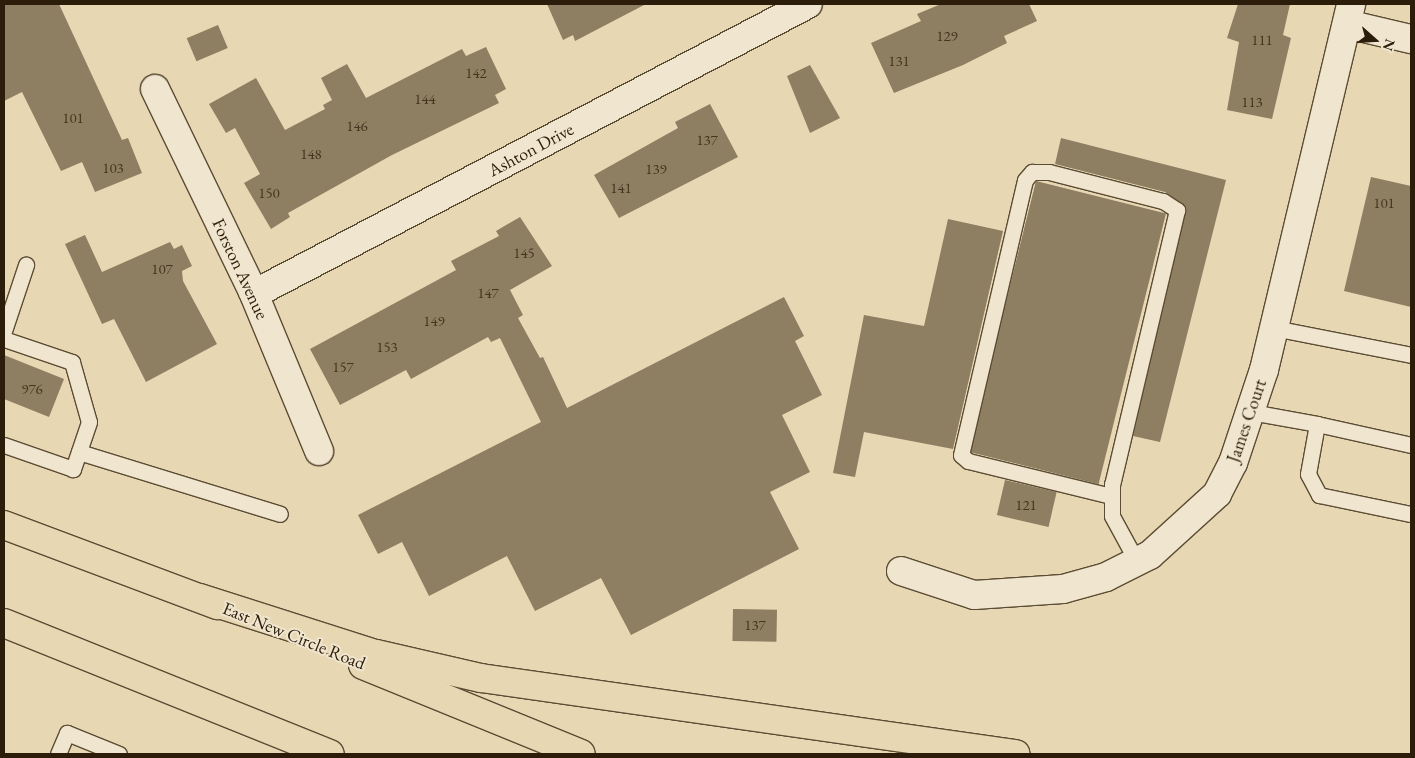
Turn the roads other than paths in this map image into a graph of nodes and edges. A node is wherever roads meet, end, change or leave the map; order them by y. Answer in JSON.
{"nodes":[{"id":1,"x":808,"y":4,"type":"edge"},
{"id":2,"x":1349,"y":14,"type":"edge"},
{"id":3,"x":1411,"y":39,"type":"edge"},
{"id":4,"x":155,"y":89,"type":"dead end"},
{"id":5,"x":26,"y":265,"type":"dead end"},
{"id":6,"x":254,"y":294,"type":"junction"},
{"id":7,"x":1274,"y":328,"type":"junction"},
{"id":8,"x":4,"y":331,"type":"edge"},
{"id":9,"x":4,"y":339,"type":"edge"},
{"id":10,"x":1411,"y":355,"type":"edge"},
{"id":11,"x":1251,"y":412,"type":"junction"},
{"id":12,"x":1317,"y":424,"type":"junction"},
{"id":13,"x":4,"y":445,"type":"edge"},
{"id":14,"x":1411,"y":445,"type":"edge"},
{"id":15,"x":319,"y":451,"type":"dead end"},
{"id":16,"x":78,"y":452,"type":"junction"},
{"id":17,"x":1111,"y":496,"type":"junction"},
{"id":18,"x":280,"y":514,"type":"dead end"},
{"id":19,"x":1411,"y":514,"type":"edge"},
{"id":20,"x":4,"y":524,"type":"edge"},
{"id":21,"x":1137,"y":562,"type":"junction"},
{"id":22,"x":901,"y":571,"type":"dead end"},
{"id":23,"x":200,"y":598,"type":"junction"},
{"id":24,"x":4,"y":623,"type":"edge"},
{"id":25,"x":165,"y":687,"type":"junction"},
{"id":26,"x":58,"y":754,"type":"edge"},
{"id":27,"x":119,"y":754,"type":"edge"},
{"id":28,"x":284,"y":754,"type":"edge"},
{"id":29,"x":330,"y":754,"type":"edge"},
{"id":30,"x":581,"y":754,"type":"edge"},
{"id":31,"x":1016,"y":754,"type":"edge"}],
"edges":[{"from":1,"to":6,"type":"street","name":"Ashton Drive"},
{"from":2,"to":3,"type":"street"},
{"from":2,"to":7,"type":"street","name":"James Court"},
{"from":4,"to":6,"type":"street","name":"Forston Avenue"},
{"from":5,"to":8,"type":"lane"},
{"from":6,"to":15,"type":"street","name":"Forston Avenue"},
{"from":7,"to":10,"type":"lane"},
{"from":7,"to":11,"type":"street","name":"James Court"},
{"from":9,"to":16,"type":"lane"},
{"from":11,"to":12,"type":"lane"},
{"from":11,"to":21,"type":"street","name":"James Court"},
{"from":12,"to":14,"type":"lane"},
{"from":12,"to":19,"type":"lane"},
{"from":13,"to":16,"type":"lane"},
{"from":16,"to":18,"type":"lane"},
{"from":17,"to":17,"type":"lane"},
{"from":17,"to":21,"type":"lane"},
{"from":20,"to":23,"type":"highway","name":"East New Circle Road"},
{"from":21,"to":22,"type":"street","name":"James Court"},
{"from":23,"to":30,"type":"highway","name":"East New Circle Road"},
{"from":23,"to":31,"type":"highway"},
{"from":24,"to":25,"type":"highway"},
{"from":25,"to":28,"type":"highway"},
{"from":25,"to":29,"type":"highway"},
{"from":26,"to":27,"type":"lane"}]}
